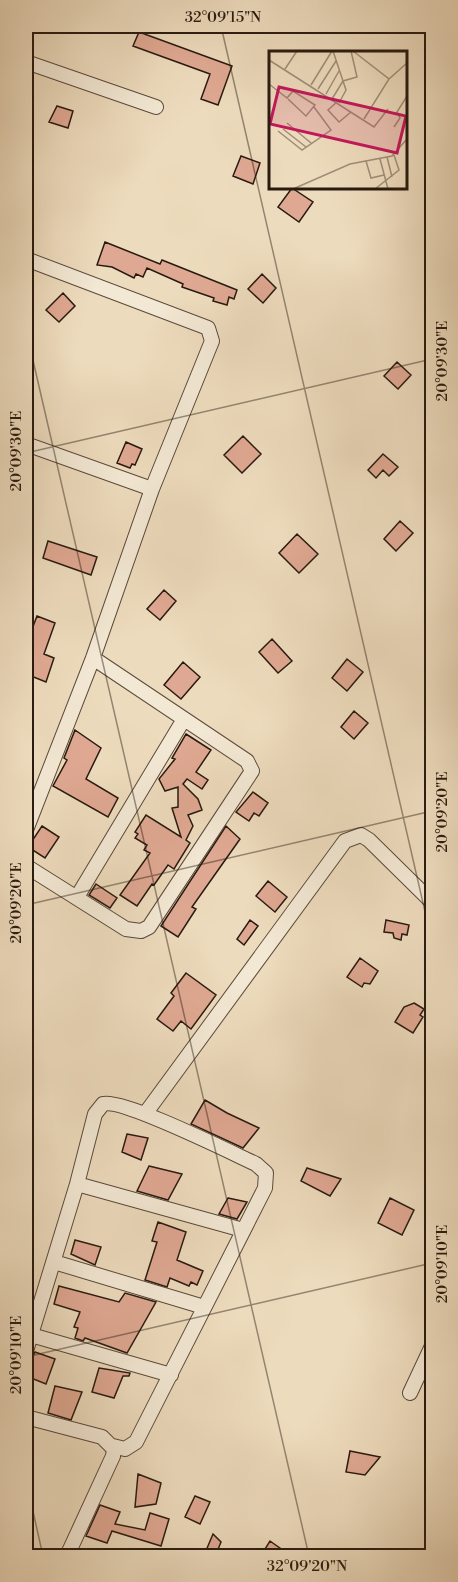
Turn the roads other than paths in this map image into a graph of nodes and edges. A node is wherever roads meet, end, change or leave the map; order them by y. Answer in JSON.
{"nodes":[{"id":1,"x":26,"y":65,"type":"edge"},
{"id":2,"x":156,"y":107,"type":"dead end"},
{"id":3,"x":26,"y":259,"type":"edge"},
{"id":4,"x":26,"y":444,"type":"edge"},
{"id":5,"x":152,"y":489,"type":"junction"},
{"id":6,"x":93,"y":658,"type":"junction"},
{"id":7,"x":183,"y":719,"type":"junction"},
{"id":8,"x":26,"y":827,"type":"edge"},
{"id":9,"x":26,"y":866,"type":"edge"},
{"id":10,"x":77,"y":897,"type":"junction"},
{"id":11,"x":432,"y":902,"type":"edge"},
{"id":12,"x":145,"y":1114,"type":"junction"},
{"id":13,"x":77,"y":1184,"type":"junction"},
{"id":14,"x":243,"y":1230,"type":"junction"},
{"id":15,"x":54,"y":1262,"type":"junction"},
{"id":16,"x":204,"y":1307,"type":"junction"},
{"id":17,"x":31,"y":1335,"type":"junction"},
{"id":18,"x":432,"y":1346,"type":"edge"},
{"id":19,"x":26,"y":1351,"type":"edge"},
{"id":20,"x":171,"y":1375,"type":"junction"},
{"id":21,"x":410,"y":1393,"type":"dead end"},
{"id":22,"x":26,"y":1417,"type":"edge"},
{"id":23,"x":113,"y":1446,"type":"junction"},
{"id":24,"x":67,"y":1557,"type":"edge"}],
"edges":[{"from":1,"to":2,"type":"street"},
{"from":3,"to":5,"type":"street"},
{"from":4,"to":5,"type":"street"},
{"from":5,"to":6,"type":"street"},
{"from":6,"to":7,"type":"street"},
{"from":6,"to":8,"type":"street"},
{"from":7,"to":10,"type":"street"},
{"from":7,"to":10,"type":"street"},
{"from":9,"to":10,"type":"street"},
{"from":11,"to":12,"type":"street"},
{"from":12,"to":13,"type":"street"},
{"from":12,"to":14,"type":"street"},
{"from":13,"to":14,"type":"street"},
{"from":13,"to":15,"type":"street"},
{"from":14,"to":16,"type":"street"},
{"from":15,"to":16,"type":"street"},
{"from":15,"to":17,"type":"street"},
{"from":16,"to":20,"type":"street"},
{"from":17,"to":19,"type":"street"},
{"from":17,"to":20,"type":"street"},
{"from":18,"to":21,"type":"street"},
{"from":20,"to":23,"type":"street"},
{"from":22,"to":23,"type":"street"},
{"from":23,"to":24,"type":"street"}]}
